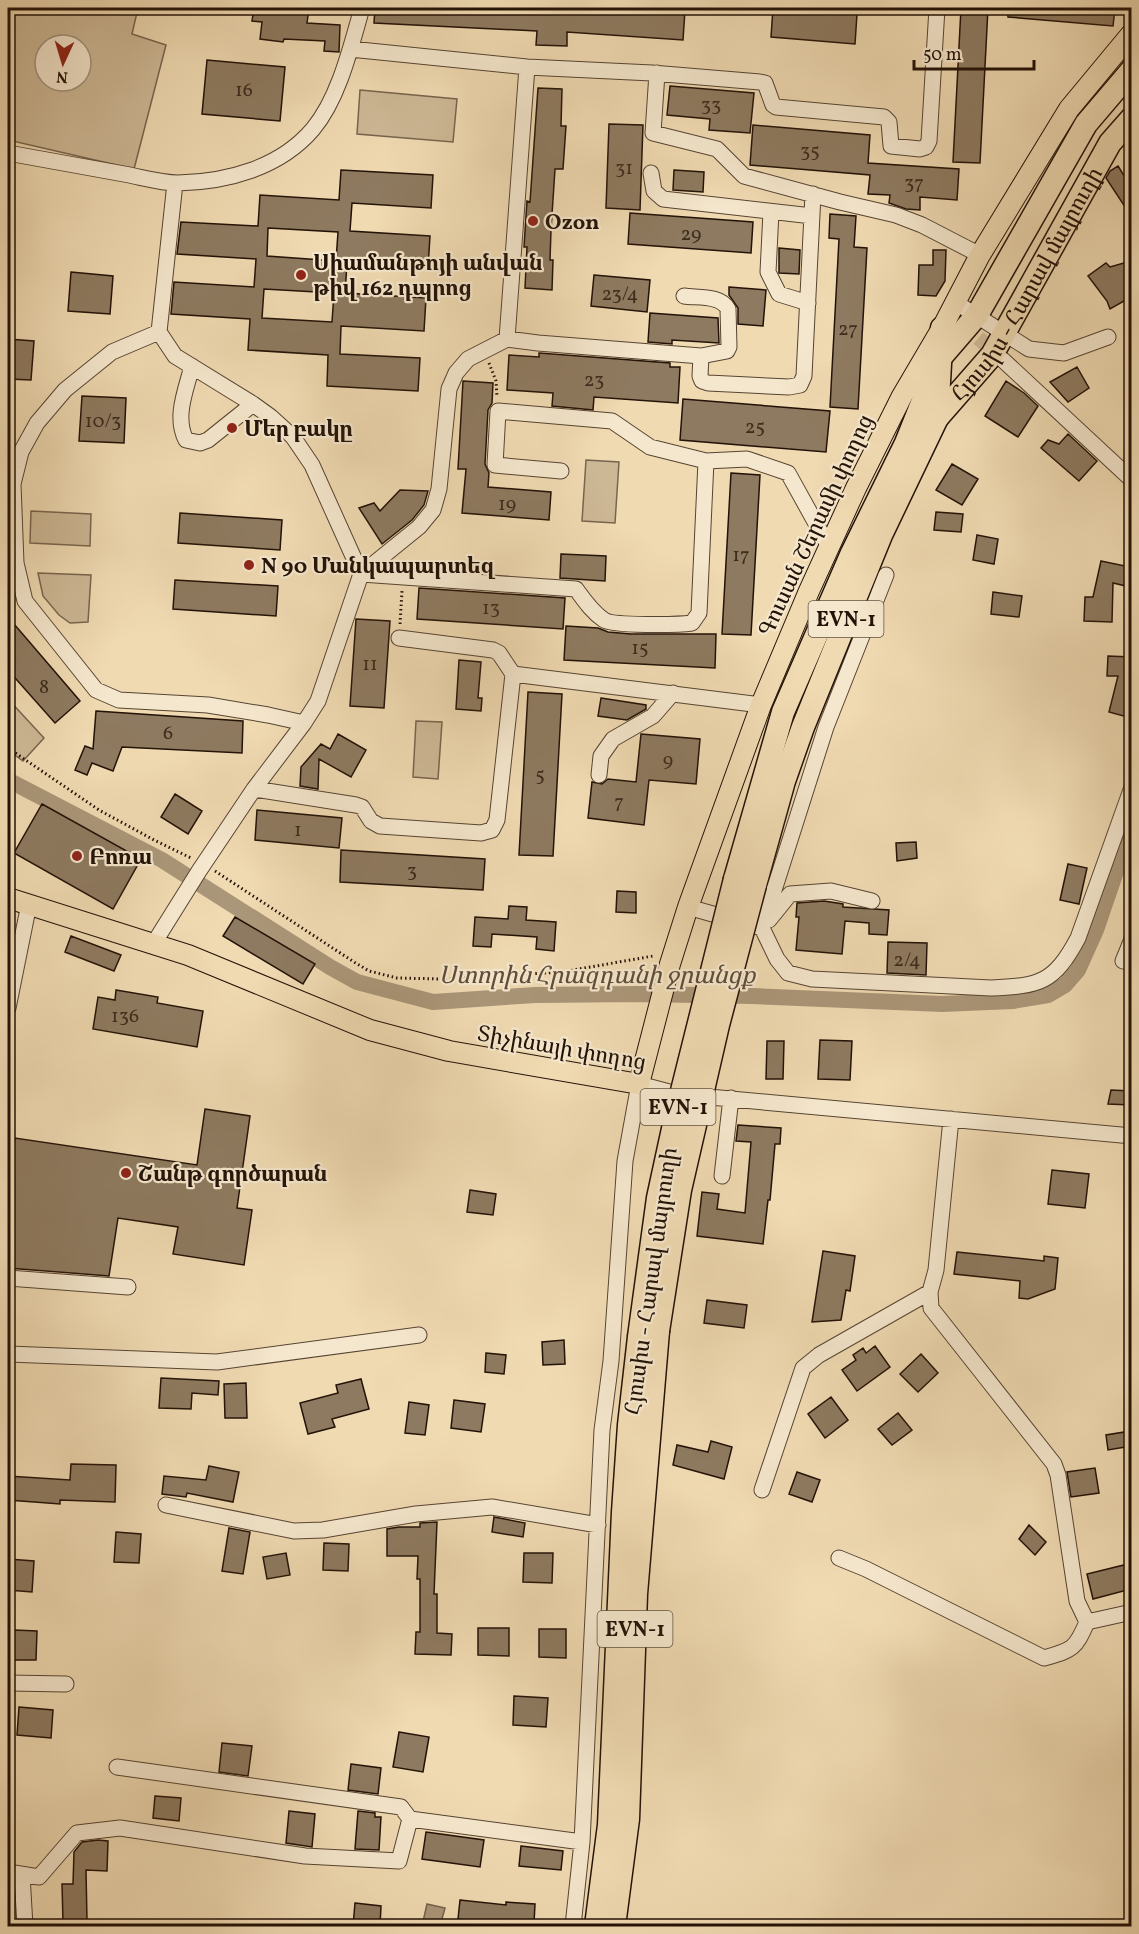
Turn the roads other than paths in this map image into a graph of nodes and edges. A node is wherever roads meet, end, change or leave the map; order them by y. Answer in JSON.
{"nodes":[{"id":1,"x":362,"y":8,"type":"edge"},
{"id":2,"x":937,"y":8,"type":"edge"},
{"id":3,"x":1131,"y":33,"type":"edge"},
{"id":4,"x":350,"y":49,"type":"junction"},
{"id":5,"x":527,"y":67,"type":"junction"},
{"id":6,"x":1131,"y":70,"type":"edge"},
{"id":7,"x":657,"y":73,"type":"junction"},
{"id":8,"x":1131,"y":120,"type":"edge"},
{"id":9,"x":8,"y":153,"type":"edge"},
{"id":10,"x":651,"y":173,"type":"dead end"},
{"id":11,"x":175,"y":183,"type":"junction"},
{"id":12,"x":813,"y":194,"type":"junction"},
{"id":13,"x":771,"y":212,"type":"junction"},
{"id":14,"x":812,"y":216,"type":"junction"},
{"id":15,"x":980,"y":255,"type":"junction"},
{"id":16,"x":684,"y":296,"type":"dead end"},
{"id":17,"x":808,"y":303,"type":"junction"},
{"id":18,"x":957,"y":316,"type":"junction"},
{"id":19,"x":159,"y":332,"type":"junction"},
{"id":20,"x":1004,"y":333,"type":"junction"},
{"id":21,"x":1107,"y":337,"type":"dead end"},
{"id":22,"x":507,"y":339,"type":"junction"},
{"id":23,"x":701,"y":356,"type":"junction"},
{"id":24,"x":940,"y":358,"type":"junction"},
{"id":25,"x":1003,"y":360,"type":"tunnel mouth"},
{"id":26,"x":192,"y":366,"type":"junction"},
{"id":27,"x":253,"y":404,"type":"junction"},
{"id":28,"x":937,"y":418,"type":"junction"},
{"id":29,"x":706,"y":461,"type":"junction"},
{"id":30,"x":561,"y":471,"type":"dead end"},
{"id":31,"x":1131,"y":480,"type":"edge"},
{"id":32,"x":829,"y":547,"type":"junction"},
{"id":33,"x":361,"y":574,"type":"junction"},
{"id":34,"x":886,"y":575,"type":"dead end"},
{"id":35,"x":399,"y":638,"type":"road end"},
{"id":36,"x":513,"y":674,"type":"junction"},
{"id":37,"x":673,"y":693,"type":"junction"},
{"id":38,"x":762,"y":705,"type":"junction"},
{"id":39,"x":304,"y":723,"type":"junction"},
{"id":40,"x":598,"y":775,"type":"dead end"},
{"id":41,"x":1131,"y":787,"type":"edge"},
{"id":42,"x":254,"y":789,"type":"junction"},
{"id":43,"x":745,"y":882,"type":"junction"},
{"id":44,"x":8,"y":898,"type":"edge"},
{"id":45,"x":872,"y":901,"type":"dead end"},
{"id":46,"x":29,"y":904,"type":"junction"},
{"id":47,"x":687,"y":907,"type":"junction"},
{"id":48,"x":762,"y":928,"type":"junction"},
{"id":49,"x":1131,"y":939,"type":"edge"},
{"id":50,"x":154,"y":944,"type":"junction"},
{"id":51,"x":1123,"y":961,"type":"dead end"},
{"id":52,"x":8,"y":1008,"type":"edge"},
{"id":53,"x":639,"y":1084,"type":"junction"},
{"id":54,"x":731,"y":1098,"type":"junction"},
{"id":55,"x":951,"y":1119,"type":"junction"},
{"id":56,"x":1131,"y":1136,"type":"edge"},
{"id":57,"x":722,"y":1176,"type":"dead end"},
{"id":58,"x":8,"y":1278,"type":"edge"},
{"id":59,"x":128,"y":1287,"type":"dead end"},
{"id":60,"x":930,"y":1292,"type":"junction"},
{"id":61,"x":649,"y":1334,"type":"junction"},
{"id":62,"x":419,"y":1335,"type":"dead end"},
{"id":63,"x":8,"y":1354,"type":"edge"},
{"id":64,"x":762,"y":1490,"type":"dead end"},
{"id":65,"x":166,"y":1505,"type":"dead end"},
{"id":66,"x":598,"y":1525,"type":"junction"},
{"id":67,"x":839,"y":1558,"type":"dead end"},
{"id":68,"x":1131,"y":1612,"type":"edge"},
{"id":69,"x":1087,"y":1622,"type":"junction"},
{"id":70,"x":8,"y":1683,"type":"edge"},
{"id":71,"x":66,"y":1684,"type":"dead end"},
{"id":72,"x":117,"y":1767,"type":"dead end"},
{"id":73,"x":410,"y":1819,"type":"junction"},
{"id":74,"x":582,"y":1842,"type":"junction"},
{"id":75,"x":15,"y":1874,"type":"edge"},
{"id":76,"x":25,"y":1926,"type":"edge"},
{"id":77,"x":573,"y":1926,"type":"edge"},
{"id":78,"x":596,"y":1926,"type":"edge"},
{"id":79,"x":614,"y":1926,"type":"edge"}],
"edges":[{"from":1,"to":4,"type":"street"},
{"from":2,"to":7,"type":"street"},
{"from":3,"to":15,"type":"main road","name":"Գուսան Շերամի փողոց"},
{"from":4,"to":5,"type":"street"},
{"from":4,"to":11,"type":"street"},
{"from":5,"to":7,"type":"street"},
{"from":5,"to":22,"type":"street"},
{"from":6,"to":18,"type":"highway","name":"Հյուսիս - Հարավ մայրուղի"},
{"from":7,"to":12,"type":"street"},
{"from":8,"to":20,"type":"highway","name":"Հյուսիս - Հարավ մայրուղի"},
{"from":9,"to":11,"type":"street"},
{"from":10,"to":13,"type":"street"},
{"from":11,"to":19,"type":"street"},
{"from":12,"to":14,"type":"street"},
{"from":12,"to":15,"type":"street"},
{"from":13,"to":14,"type":"street"},
{"from":13,"to":17,"type":"street"},
{"from":14,"to":17,"type":"street"},
{"from":15,"to":18,"type":"main road","name":"Գուսան Շերամի փողոց"},
{"from":16,"to":23,"type":"street"},
{"from":17,"to":23,"type":"street"},
{"from":18,"to":20,"type":"street"},
{"from":18,"to":24,"type":"highway","name":"Հյուսիս - Հարավ մայրուղի"},
{"from":18,"to":24,"type":"highway"},
{"from":18,"to":32,"type":"main road","name":"Գուսան Շերամի փողոց"},
{"from":19,"to":26,"type":"street"},
{"from":19,"to":39,"type":"street"},
{"from":20,"to":21,"type":"street"},
{"from":20,"to":28,"type":"highway","name":"Հյուսիս - Հարավ մայրուղի"},
{"from":22,"to":23,"type":"street"},
{"from":22,"to":33,"type":"street"},
{"from":24,"to":28,"type":"highway","name":"Հյուսիս - Հարավ մայրուղի","number":"EVN-1"},
{"from":24,"to":43,"type":"highway","name":"Հյուսիս - Հարավ մայրուղի","number":"EVN-1"},
{"from":25,"to":31,"type":"street"},
{"from":26,"to":27,"type":"street"},
{"from":26,"to":27,"type":"street"},
{"from":27,"to":33,"type":"street"},
{"from":28,"to":43,"type":"highway","name":"Հյուսիս - Հարավ մայրուղի","number":"EVN-1"},
{"from":29,"to":30,"type":"street"},
{"from":29,"to":32,"type":"street"},
{"from":29,"to":33,"type":"street"},
{"from":32,"to":38,"type":"main road","name":"Գուսան Շերամի փողոց"},
{"from":33,"to":39,"type":"street"},
{"from":34,"to":48,"type":"street"},
{"from":35,"to":36,"type":"street"},
{"from":36,"to":37,"type":"street"},
{"from":36,"to":42,"type":"street"},
{"from":37,"to":38,"type":"street"},
{"from":37,"to":40,"type":"street"},
{"from":38,"to":47,"type":"main road","name":"Գուսան Շերամի փողոց"},
{"from":39,"to":42,"type":"street"},
{"from":41,"to":48,"type":"street"},
{"from":42,"to":50,"type":"street"},
{"from":43,"to":61,"type":"highway","name":"Հյուսիս - Հարավ մայրուղի","number":"EVN-1","bridge":true},
{"from":44,"to":46,"type":"main road","name":"Տիչինայի փողոց"},
{"from":45,"to":48,"type":"street"},
{"from":46,"to":50,"type":"main road","name":"Տիչինայի փողոց"},
{"from":46,"to":52,"type":"street"},
{"from":47,"to":48,"type":"street"},
{"from":47,"to":53,"type":"main road","name":"Գուսան Շերամի փողոց"},
{"from":49,"to":51,"type":"street"},
{"from":50,"to":53,"type":"main road","name":"Տիչինայի փողոց"},
{"from":53,"to":54,"type":"street","name":"Տիչինայի փողոց"},
{"from":53,"to":66,"type":"street"},
{"from":54,"to":55,"type":"street","name":"Տիչինայի փողոց"},
{"from":54,"to":57,"type":"street"},
{"from":55,"to":56,"type":"street","name":"Տիչինայի փողոց"},
{"from":55,"to":60,"type":"street"},
{"from":58,"to":59,"type":"street"},
{"from":60,"to":64,"type":"street"},
{"from":60,"to":69,"type":"street"},
{"from":61,"to":78,"type":"highway","name":"Հյուսիս - Հարավ մայրուղի","number":"EVN-1"},
{"from":61,"to":79,"type":"highway","name":"Հյուսիս - Հարավ մայրուղի","number":"EVN-1"},
{"from":62,"to":63,"type":"street"},
{"from":65,"to":66,"type":"street"},
{"from":66,"to":74,"type":"street"},
{"from":67,"to":69,"type":"street"},
{"from":68,"to":69,"type":"street"},
{"from":70,"to":71,"type":"street"},
{"from":72,"to":73,"type":"street"},
{"from":73,"to":74,"type":"street"},
{"from":73,"to":75,"type":"street"},
{"from":74,"to":77,"type":"street"},
{"from":75,"to":76,"type":"street"}]}
